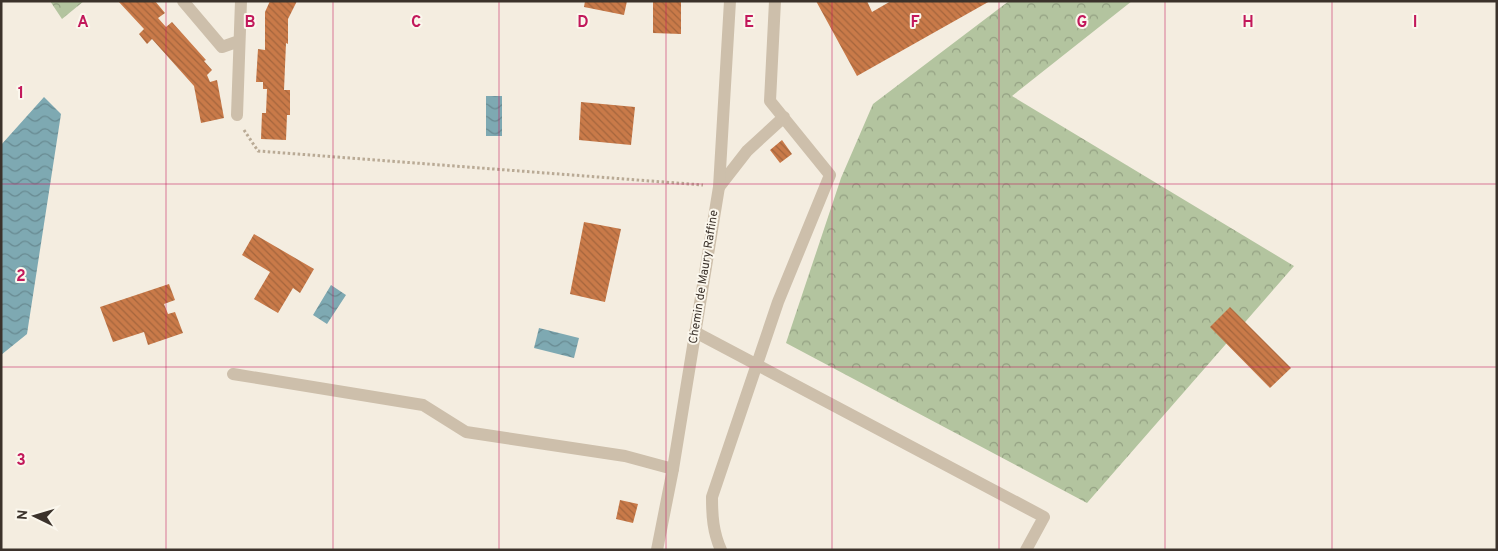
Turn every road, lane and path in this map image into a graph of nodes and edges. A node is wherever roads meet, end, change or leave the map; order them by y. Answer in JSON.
{"nodes":[{"id":1,"x":183,"y":1,"type":"edge"},
{"id":2,"x":240,"y":1,"type":"edge"},
{"id":3,"x":730,"y":1,"type":"edge"},
{"id":4,"x":775,"y":1,"type":"edge"},
{"id":5,"x":239,"y":41,"type":"junction"},
{"id":6,"x":237,"y":115,"type":"joint"},
{"id":7,"x":784,"y":117,"type":"junction"},
{"id":8,"x":718,"y":187,"type":"junction"},
{"id":9,"x":694,"y":332,"type":"junction"},
{"id":10,"x":756,"y":365,"type":"junction"},
{"id":11,"x":233,"y":374,"type":"dead end"},
{"id":12,"x":673,"y":469,"type":"junction"},
{"id":13,"x":657,"y":550,"type":"edge"},
{"id":14,"x":720,"y":550,"type":"edge"},
{"id":15,"x":1026,"y":550,"type":"edge"}],
"edges":[{"from":1,"to":5,"type":"street"},
{"from":2,"to":5,"type":"street"},
{"from":3,"to":8,"type":"street","name":"Chemin de Maury Raffine"},
{"from":4,"to":7,"type":"street"},
{"from":5,"to":6,"type":"street"},
{"from":6,"to":8,"type":"path"},
{"from":7,"to":8,"type":"street"},
{"from":7,"to":10,"type":"street"},
{"from":8,"to":9,"type":"street","name":"Chemin de Maury Raffine"},
{"from":9,"to":10,"type":"street"},
{"from":9,"to":12,"type":"street","name":"Chemin de Maury Raffine"},
{"from":10,"to":14,"type":"street"},
{"from":10,"to":15,"type":"street"},
{"from":11,"to":12,"type":"street"},
{"from":12,"to":13,"type":"street","name":"Chemin de Maury Raffine"}]}
